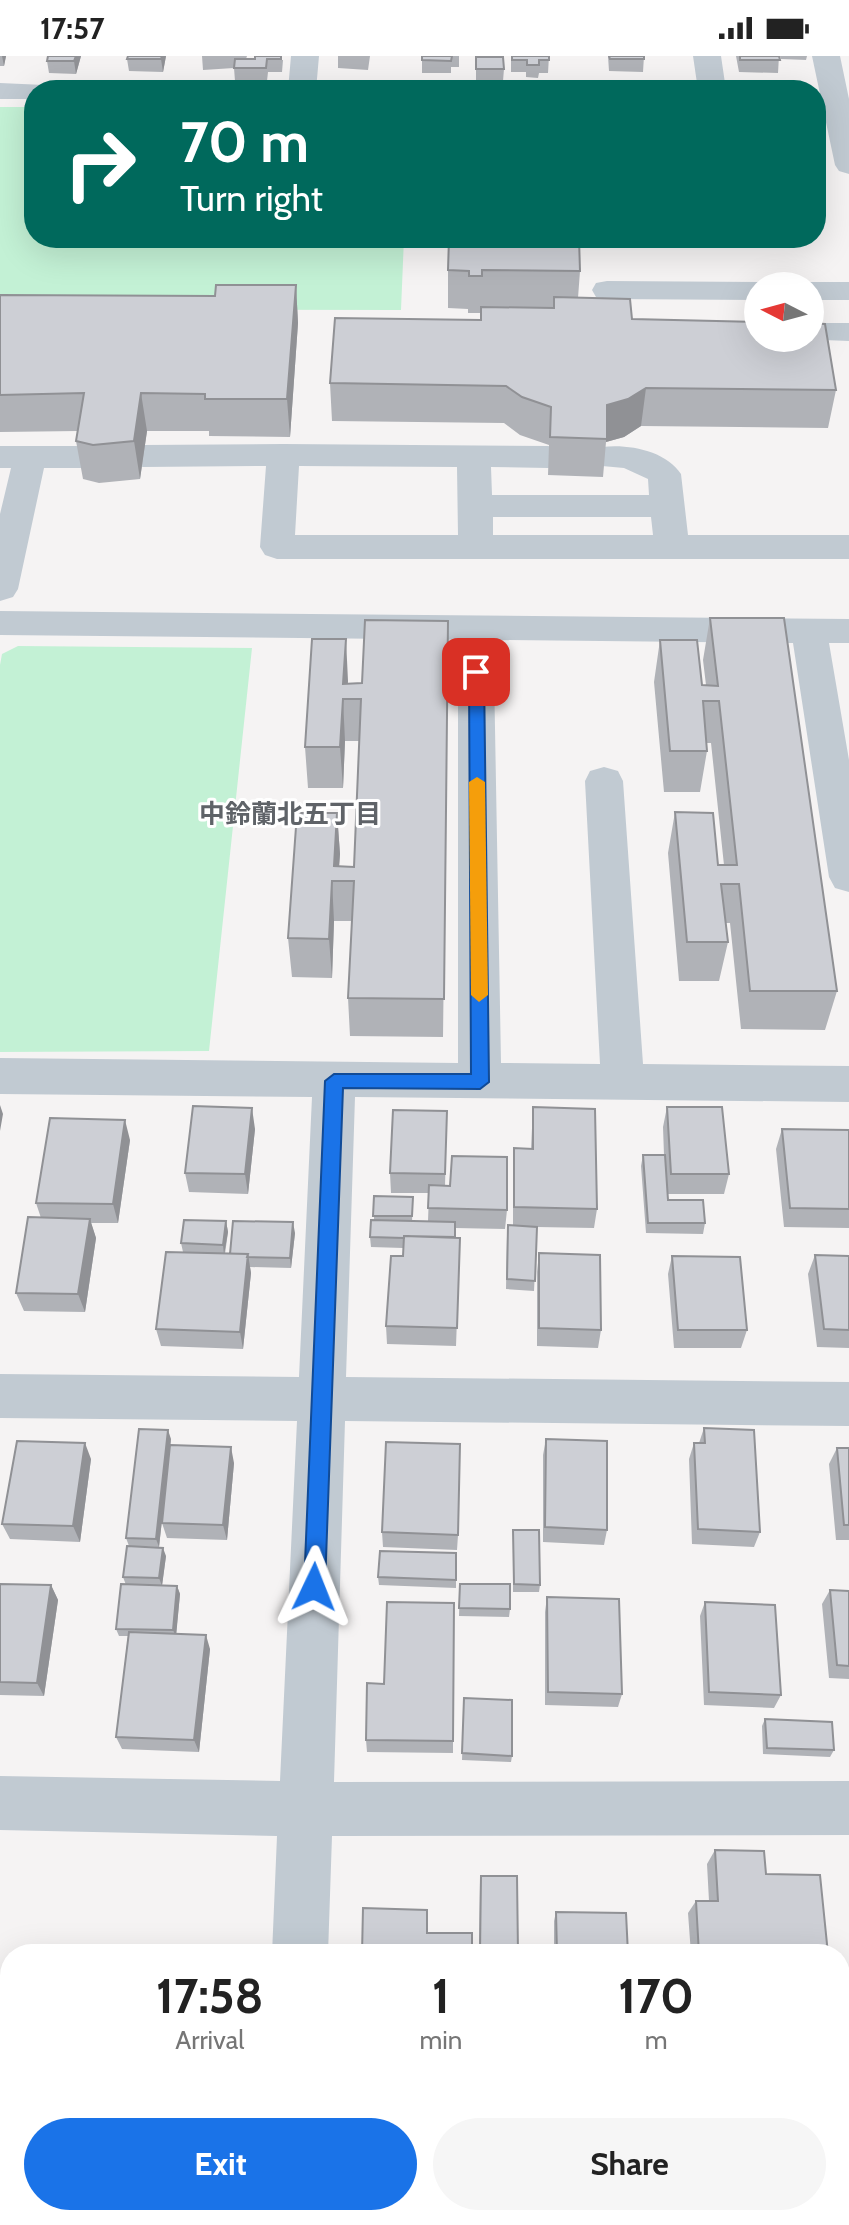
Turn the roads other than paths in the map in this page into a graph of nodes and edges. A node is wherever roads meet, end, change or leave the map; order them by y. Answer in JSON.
{"nodes":[{"id":1,"x":305,"y":56,"type":"edge"},
{"id":2,"x":707,"y":56,"type":"edge"},
{"id":3,"x":826,"y":56,"type":"edge"},
{"id":4,"x":303,"y":80,"type":"edge"},
{"id":5,"x":711,"y":80,"type":"edge"},
{"id":6,"x":825,"y":80,"type":"edge"},
{"id":7,"x":0,"y":91,"type":"edge"},
{"id":8,"x":24,"y":91,"type":"edge"},
{"id":9,"x":826,"y":97,"type":"edge"},
{"id":10,"x":849,"y":165,"type":"edge"},
{"id":11,"x":607,"y":290,"type":"dead end"},
{"id":12,"x":744,"y":291,"type":"edge"},
{"id":13,"x":824,"y":291,"type":"edge"},
{"id":14,"x":849,"y":291,"type":"edge"},
{"id":15,"x":824,"y":332,"type":"edge"},
{"id":16,"x":849,"y":332,"type":"edge"},
{"id":17,"x":283,"y":455,"type":"junction"},
{"id":18,"x":143,"y":456,"type":"dead end"},
{"id":19,"x":474,"y":456,"type":"junction"},
{"id":20,"x":15,"y":457,"type":"edge"},
{"id":21,"x":87,"y":457,"type":"edge"},
{"id":22,"x":548,"y":457,"type":"edge"},
{"id":23,"x":603,"y":457,"type":"edge"},
{"id":24,"x":475,"y":506,"type":"junction"},
{"id":25,"x":667,"y":506,"type":"junction"},
{"id":26,"x":476,"y":547,"type":"junction"},
{"id":27,"x":672,"y":547,"type":"junction"},
{"id":28,"x":849,"y":547,"type":"edge"},
{"id":29,"x":0,"y":589,"type":"edge"},
{"id":30,"x":0,"y":623,"type":"edge"},
{"id":31,"x":809,"y":631,"type":"junction"},
{"id":32,"x":849,"y":631,"type":"edge"},
{"id":33,"x":476,"y":672,"type":"dead end"},
{"id":34,"x":835,"y":707,"type":"edge"},
{"id":35,"x":604,"y":781,"type":"dead end"},
{"id":36,"x":849,"y":877,"type":"edge"},
{"id":37,"x":0,"y":1076,"type":"edge"},
{"id":38,"x":334,"y":1081,"type":"junction"},
{"id":39,"x":480,"y":1082,"type":"junction"},
{"id":40,"x":623,"y":1082,"type":"junction"},
{"id":41,"x":849,"y":1084,"type":"edge"},
{"id":42,"x":0,"y":1396,"type":"edge"},
{"id":43,"x":322,"y":1397,"type":"junction"},
{"id":44,"x":849,"y":1404,"type":"edge"},
{"id":45,"x":0,"y":1803,"type":"edge"},
{"id":46,"x":849,"y":1808,"type":"edge"},
{"id":47,"x":306,"y":1809,"type":"junction"},
{"id":48,"x":300,"y":1944,"type":"edge"}],
"edges":[{"from":1,"to":4,"type":"street"},
{"from":2,"to":5,"type":"street"},
{"from":3,"to":6,"type":"street"},
{"from":7,"to":8,"type":"street"},
{"from":9,"to":10,"type":"street"},
{"from":11,"to":12,"type":"street"},
{"from":13,"to":14,"type":"street"},
{"from":15,"to":16,"type":"street"},
{"from":17,"to":18,"type":"street"},
{"from":17,"to":19,"type":"street"},
{"from":17,"to":26,"type":"street"},
{"from":19,"to":22,"type":"street"},
{"from":19,"to":24,"type":"street"},
{"from":20,"to":21,"type":"street"},
{"from":20,"to":29,"type":"street"},
{"from":23,"to":25,"type":"street"},
{"from":24,"to":25,"type":"street"},
{"from":24,"to":26,"type":"street"},
{"from":25,"to":27,"type":"street"},
{"from":26,"to":27,"type":"street"},
{"from":27,"to":28,"type":"street"},
{"from":30,"to":31,"type":"street"},
{"from":31,"to":32,"type":"street"},
{"from":31,"to":34,"type":"street"},
{"from":33,"to":39,"type":"street"},
{"from":34,"to":36,"type":"street"},
{"from":35,"to":40,"type":"street"},
{"from":37,"to":38,"type":"street"},
{"from":38,"to":39,"type":"street"},
{"from":38,"to":43,"type":"street"},
{"from":39,"to":40,"type":"street"},
{"from":40,"to":41,"type":"street"},
{"from":42,"to":43,"type":"street"},
{"from":43,"to":44,"type":"street"},
{"from":43,"to":47,"type":"street"},
{"from":45,"to":47,"type":"street"},
{"from":46,"to":47,"type":"street"},
{"from":47,"to":48,"type":"street"}]}
